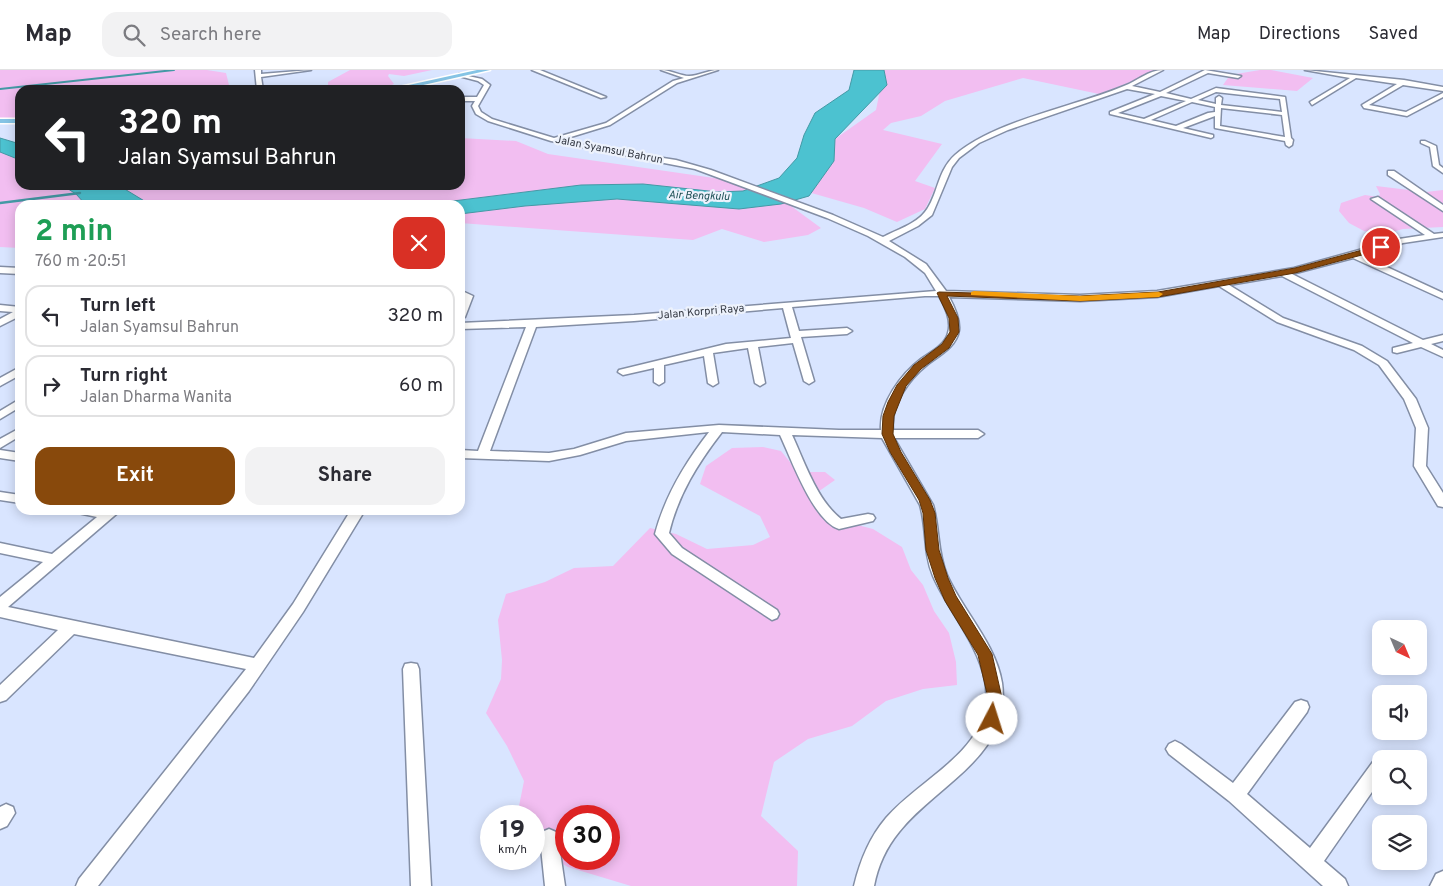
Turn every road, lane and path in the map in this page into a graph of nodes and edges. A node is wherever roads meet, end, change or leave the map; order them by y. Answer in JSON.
{"nodes":[{"id":1,"x":308,"y":70,"type":"edge"},
{"id":2,"x":487,"y":70,"type":"edge"},
{"id":3,"x":535,"y":70,"type":"edge"},
{"id":4,"x":664,"y":70,"type":"edge"},
{"id":5,"x":715,"y":70,"type":"edge"},
{"id":6,"x":1160,"y":70,"type":"edge"},
{"id":7,"x":1308,"y":70,"type":"edge"},
{"id":8,"x":1240,"y":72,"type":"edge"},
{"id":9,"x":258,"y":73,"type":"edge"},
{"id":10,"x":1332,"y":74,"type":"junction"},
{"id":11,"x":461,"y":75,"type":"junction"},
{"id":12,"x":687,"y":77,"type":"junction"},
{"id":13,"x":1196,"y":77,"type":"junction"},
{"id":14,"x":1354,"y":77,"type":"junction"},
{"id":15,"x":1205,"y":78,"type":"dead end"},
{"id":16,"x":1320,"y":79,"type":"dead end"},
{"id":17,"x":1404,"y":82,"type":"junction"},
{"id":18,"x":1185,"y":83,"type":"junction"},
{"id":19,"x":414,"y":85,"type":"edge"},
{"id":20,"x":1127,"y":87,"type":"junction"},
{"id":21,"x":1443,"y":89,"type":"edge"},
{"id":22,"x":1217,"y":90,"type":"junction"},
{"id":23,"x":1161,"y":94,"type":"junction"},
{"id":24,"x":1251,"y":94,"type":"junction"},
{"id":25,"x":1443,"y":95,"type":"edge"},
{"id":26,"x":603,"y":97,"type":"dead end"},
{"id":27,"x":479,"y":98,"type":"junction"},
{"id":28,"x":465,"y":99,"type":"edge"},
{"id":29,"x":1193,"y":101,"type":"junction"},
{"id":30,"x":1312,"y":103,"type":"dead end"},
{"id":31,"x":1219,"y":106,"type":"junction"},
{"id":32,"x":1254,"y":111,"type":"junction"},
{"id":33,"x":1218,"y":114,"type":"junction"},
{"id":34,"x":1286,"y":114,"type":"junction"},
{"id":35,"x":1253,"y":118,"type":"dead end"},
{"id":36,"x":0,"y":121,"type":"edge"},
{"id":37,"x":15,"y":121,"type":"edge"},
{"id":38,"x":1144,"y":121,"type":"junction"},
{"id":39,"x":1252,"y":126,"type":"dead end"},
{"id":40,"x":1177,"y":128,"type":"junction"},
{"id":41,"x":1252,"y":134,"type":"junction"},
{"id":42,"x":1211,"y":136,"type":"dead end"},
{"id":43,"x":553,"y":140,"type":"junction"},
{"id":44,"x":1423,"y":142,"type":"dead end"},
{"id":45,"x":1443,"y":171,"type":"edge"},
{"id":46,"x":1391,"y":173,"type":"dead end"},
{"id":47,"x":1375,"y":199,"type":"dead end"},
{"id":48,"x":1443,"y":209,"type":"edge"},
{"id":49,"x":1443,"y":235,"type":"edge"},
{"id":50,"x":1432,"y":236,"type":"junction"},
{"id":51,"x":882,"y":240,"type":"junction"},
{"id":52,"x":1354,"y":255,"type":"junction"},
{"id":53,"x":0,"y":270,"type":"edge"},
{"id":54,"x":15,"y":271,"type":"edge"},
{"id":55,"x":1283,"y":273,"type":"junction"},
{"id":56,"x":1222,"y":284,"type":"junction"},
{"id":57,"x":942,"y":293,"type":"junction"},
{"id":58,"x":1443,"y":296,"type":"edge"},
{"id":59,"x":787,"y":304,"type":"junction"},
{"id":60,"x":0,"y":308,"type":"edge"},
{"id":61,"x":15,"y":310,"type":"edge"},
{"id":62,"x":15,"y":314,"type":"edge"},
{"id":63,"x":0,"y":324,"type":"edge"},
{"id":64,"x":532,"y":324,"type":"junction"},
{"id":65,"x":465,"y":326,"type":"edge"},
{"id":66,"x":847,"y":331,"type":"dead end"},
{"id":67,"x":797,"y":337,"type":"junction"},
{"id":68,"x":1443,"y":338,"type":"edge"},
{"id":69,"x":1421,"y":343,"type":"junction"},
{"id":70,"x":752,"y":344,"type":"junction"},
{"id":71,"x":1397,"y":350,"type":"dead end"},
{"id":72,"x":708,"y":351,"type":"junction"},
{"id":73,"x":1443,"y":354,"type":"edge"},
{"id":74,"x":659,"y":362,"type":"junction"},
{"id":75,"x":624,"y":372,"type":"dead end"},
{"id":76,"x":15,"y":373,"type":"edge"},
{"id":77,"x":809,"y":381,"type":"dead end"},
{"id":78,"x":659,"y":382,"type":"dead end"},
{"id":79,"x":0,"y":383,"type":"edge"},
{"id":80,"x":713,"y":383,"type":"dead end"},
{"id":81,"x":760,"y":383,"type":"dead end"},
{"id":82,"x":15,"y":406,"type":"edge"},
{"id":83,"x":0,"y":416,"type":"edge"},
{"id":84,"x":719,"y":428,"type":"junction"},
{"id":85,"x":785,"y":432,"type":"junction"},
{"id":86,"x":15,"y":434,"type":"edge"},
{"id":87,"x":888,"y":434,"type":"junction"},
{"id":88,"x":978,"y":434,"type":"dead end"},
{"id":89,"x":0,"y":444,"type":"edge"},
{"id":90,"x":0,"y":454,"type":"edge"},
{"id":91,"x":465,"y":454,"type":"edge"},
{"id":92,"x":15,"y":456,"type":"edge"},
{"id":93,"x":482,"y":456,"type":"junction"},
{"id":94,"x":0,"y":496,"type":"edge"},
{"id":95,"x":15,"y":498,"type":"edge"},
{"id":96,"x":1443,"y":503,"type":"edge"},
{"id":97,"x":108,"y":515,"type":"edge"},
{"id":98,"x":355,"y":515,"type":"edge"},
{"id":99,"x":868,"y":518,"type":"dead end"},
{"id":100,"x":0,"y":548,"type":"edge"},
{"id":101,"x":54,"y":559,"type":"junction"},
{"id":102,"x":0,"y":605,"type":"edge"},
{"id":103,"x":0,"y":611,"type":"edge"},
{"id":104,"x":772,"y":614,"type":"dead end"},
{"id":105,"x":71,"y":627,"type":"junction"},
{"id":106,"x":258,"y":666,"type":"junction"},
{"id":107,"x":411,"y":669,"type":"dead end"},
{"id":108,"x":0,"y":695,"type":"edge"},
{"id":109,"x":1300,"y":707,"type":"dead end"},
{"id":110,"x":1175,"y":749,"type":"dead end"},
{"id":111,"x":1372,"y":778,"type":"edge"},
{"id":112,"x":1235,"y":795,"type":"junction"},
{"id":113,"x":549,"y":838,"type":"dead end"},
{"id":114,"x":1312,"y":862,"type":"junction"},
{"id":115,"x":1443,"y":881,"type":"edge"},
{"id":116,"x":86,"y":886,"type":"edge"},
{"id":117,"x":421,"y":886,"type":"edge"},
{"id":118,"x":556,"y":886,"type":"edge"},
{"id":119,"x":864,"y":886,"type":"edge"},
{"id":120,"x":1338,"y":886,"type":"edge"},
{"id":121,"x":1440,"y":886,"type":"edge"}],
"edges":[{"from":1,"to":9,"type":"street"},
{"from":2,"to":11,"type":"main road"},
{"from":3,"to":26,"type":"street"},
{"from":4,"to":12,"type":"street"},
{"from":5,"to":12,"type":"street"},
{"from":6,"to":20,"type":"street"},
{"from":7,"to":10,"type":"street"},
{"from":8,"to":13,"type":"street"},
{"from":10,"to":14,"type":"street"},
{"from":10,"to":16,"type":"street"},
{"from":11,"to":19,"type":"main road"},
{"from":11,"to":27,"type":"street","name":"Jalan Syamsul Bahrun"},
{"from":12,"to":43,"type":"street"},
{"from":13,"to":15,"type":"street"},
{"from":13,"to":18,"type":"street"},
{"from":14,"to":17,"type":"street"},
{"from":14,"to":30,"type":"street"},
{"from":17,"to":21,"type":"street"},
{"from":17,"to":25,"type":"street"},
{"from":18,"to":22,"type":"street"},
{"from":18,"to":23,"type":"street"},
{"from":20,"to":23,"type":"street"},
{"from":20,"to":51,"type":"street"},
{"from":22,"to":24,"type":"street"},
{"from":22,"to":29,"type":"street"},
{"from":22,"to":31,"type":"street"},
{"from":23,"to":29,"type":"street"},
{"from":23,"to":38,"type":"street"},
{"from":24,"to":32,"type":"street"},
{"from":24,"to":34,"type":"street"},
{"from":27,"to":28,"type":"street"},
{"from":27,"to":43,"type":"street","name":"Jalan Syamsul Bahrun"},
{"from":29,"to":31,"type":"street"},
{"from":29,"to":38,"type":"street"},
{"from":31,"to":32,"type":"street"},
{"from":31,"to":33,"type":"street"},
{"from":32,"to":34,"type":"street"},
{"from":32,"to":35,"type":"street"},
{"from":33,"to":40,"type":"street"},
{"from":33,"to":41,"type":"street"},
{"from":34,"to":41,"type":"street"},
{"from":36,"to":37,"type":"main road"},
{"from":38,"to":40,"type":"street"},
{"from":39,"to":41,"type":"street"},
{"from":40,"to":42,"type":"street"},
{"from":43,"to":51,"type":"street","name":"Jalan Syamsul Bahrun"},
{"from":44,"to":45,"type":"street"},
{"from":46,"to":48,"type":"street"},
{"from":47,"to":50,"type":"street"},
{"from":49,"to":50,"type":"street","name":"Jalan Korpri Raya"},
{"from":50,"to":52,"type":"street","name":"Jalan Korpri Raya"},
{"from":51,"to":57,"type":"street"},
{"from":52,"to":55,"type":"street","name":"Jalan Korpri Raya"},
{"from":52,"to":58,"type":"street"},
{"from":53,"to":54,"type":"street"},
{"from":55,"to":56,"type":"street","name":"Jalan Korpri Raya"},
{"from":55,"to":69,"type":"street"},
{"from":56,"to":57,"type":"street","name":"Jalan Korpri Raya"},
{"from":56,"to":96,"type":"street"},
{"from":57,"to":59,"type":"street","name":"Jalan Korpri Raya"},
{"from":57,"to":87,"type":"street"},
{"from":59,"to":64,"type":"street","name":"Jalan Korpri Raya"},
{"from":59,"to":67,"type":"street"},
{"from":60,"to":61,"type":"street"},
{"from":62,"to":63,"type":"street"},
{"from":64,"to":65,"type":"street","name":"Jalan Korpri Raya"},
{"from":64,"to":93,"type":"street"},
{"from":66,"to":67,"type":"street"},
{"from":67,"to":70,"type":"street"},
{"from":67,"to":77,"type":"street"},
{"from":68,"to":69,"type":"street"},
{"from":69,"to":71,"type":"street"},
{"from":69,"to":73,"type":"street"},
{"from":70,"to":72,"type":"street"},
{"from":70,"to":81,"type":"street"},
{"from":72,"to":74,"type":"street"},
{"from":72,"to":80,"type":"street"},
{"from":74,"to":75,"type":"street"},
{"from":74,"to":78,"type":"street"},
{"from":76,"to":79,"type":"street"},
{"from":82,"to":83,"type":"street"},
{"from":84,"to":85,"type":"street"},
{"from":84,"to":93,"type":"street"},
{"from":84,"to":104,"type":"street"},
{"from":85,"to":87,"type":"street"},
{"from":85,"to":99,"type":"street"},
{"from":86,"to":89,"type":"street"},
{"from":87,"to":88,"type":"street"},
{"from":87,"to":119,"type":"street"},
{"from":90,"to":92,"type":"street"},
{"from":91,"to":93,"type":"street"},
{"from":94,"to":95,"type":"street"},
{"from":97,"to":101,"type":"street"},
{"from":98,"to":106,"type":"street"},
{"from":100,"to":101,"type":"street"},
{"from":101,"to":102,"type":"street"},
{"from":103,"to":105,"type":"street"},
{"from":105,"to":106,"type":"street"},
{"from":105,"to":108,"type":"street"},
{"from":106,"to":116,"type":"street"},
{"from":107,"to":117,"type":"street"},
{"from":109,"to":112,"type":"street"},
{"from":110,"to":112,"type":"street"},
{"from":111,"to":114,"type":"street"},
{"from":112,"to":114,"type":"street"},
{"from":113,"to":118,"type":"street"},
{"from":114,"to":120,"type":"street"},
{"from":115,"to":121,"type":"street"}]}
